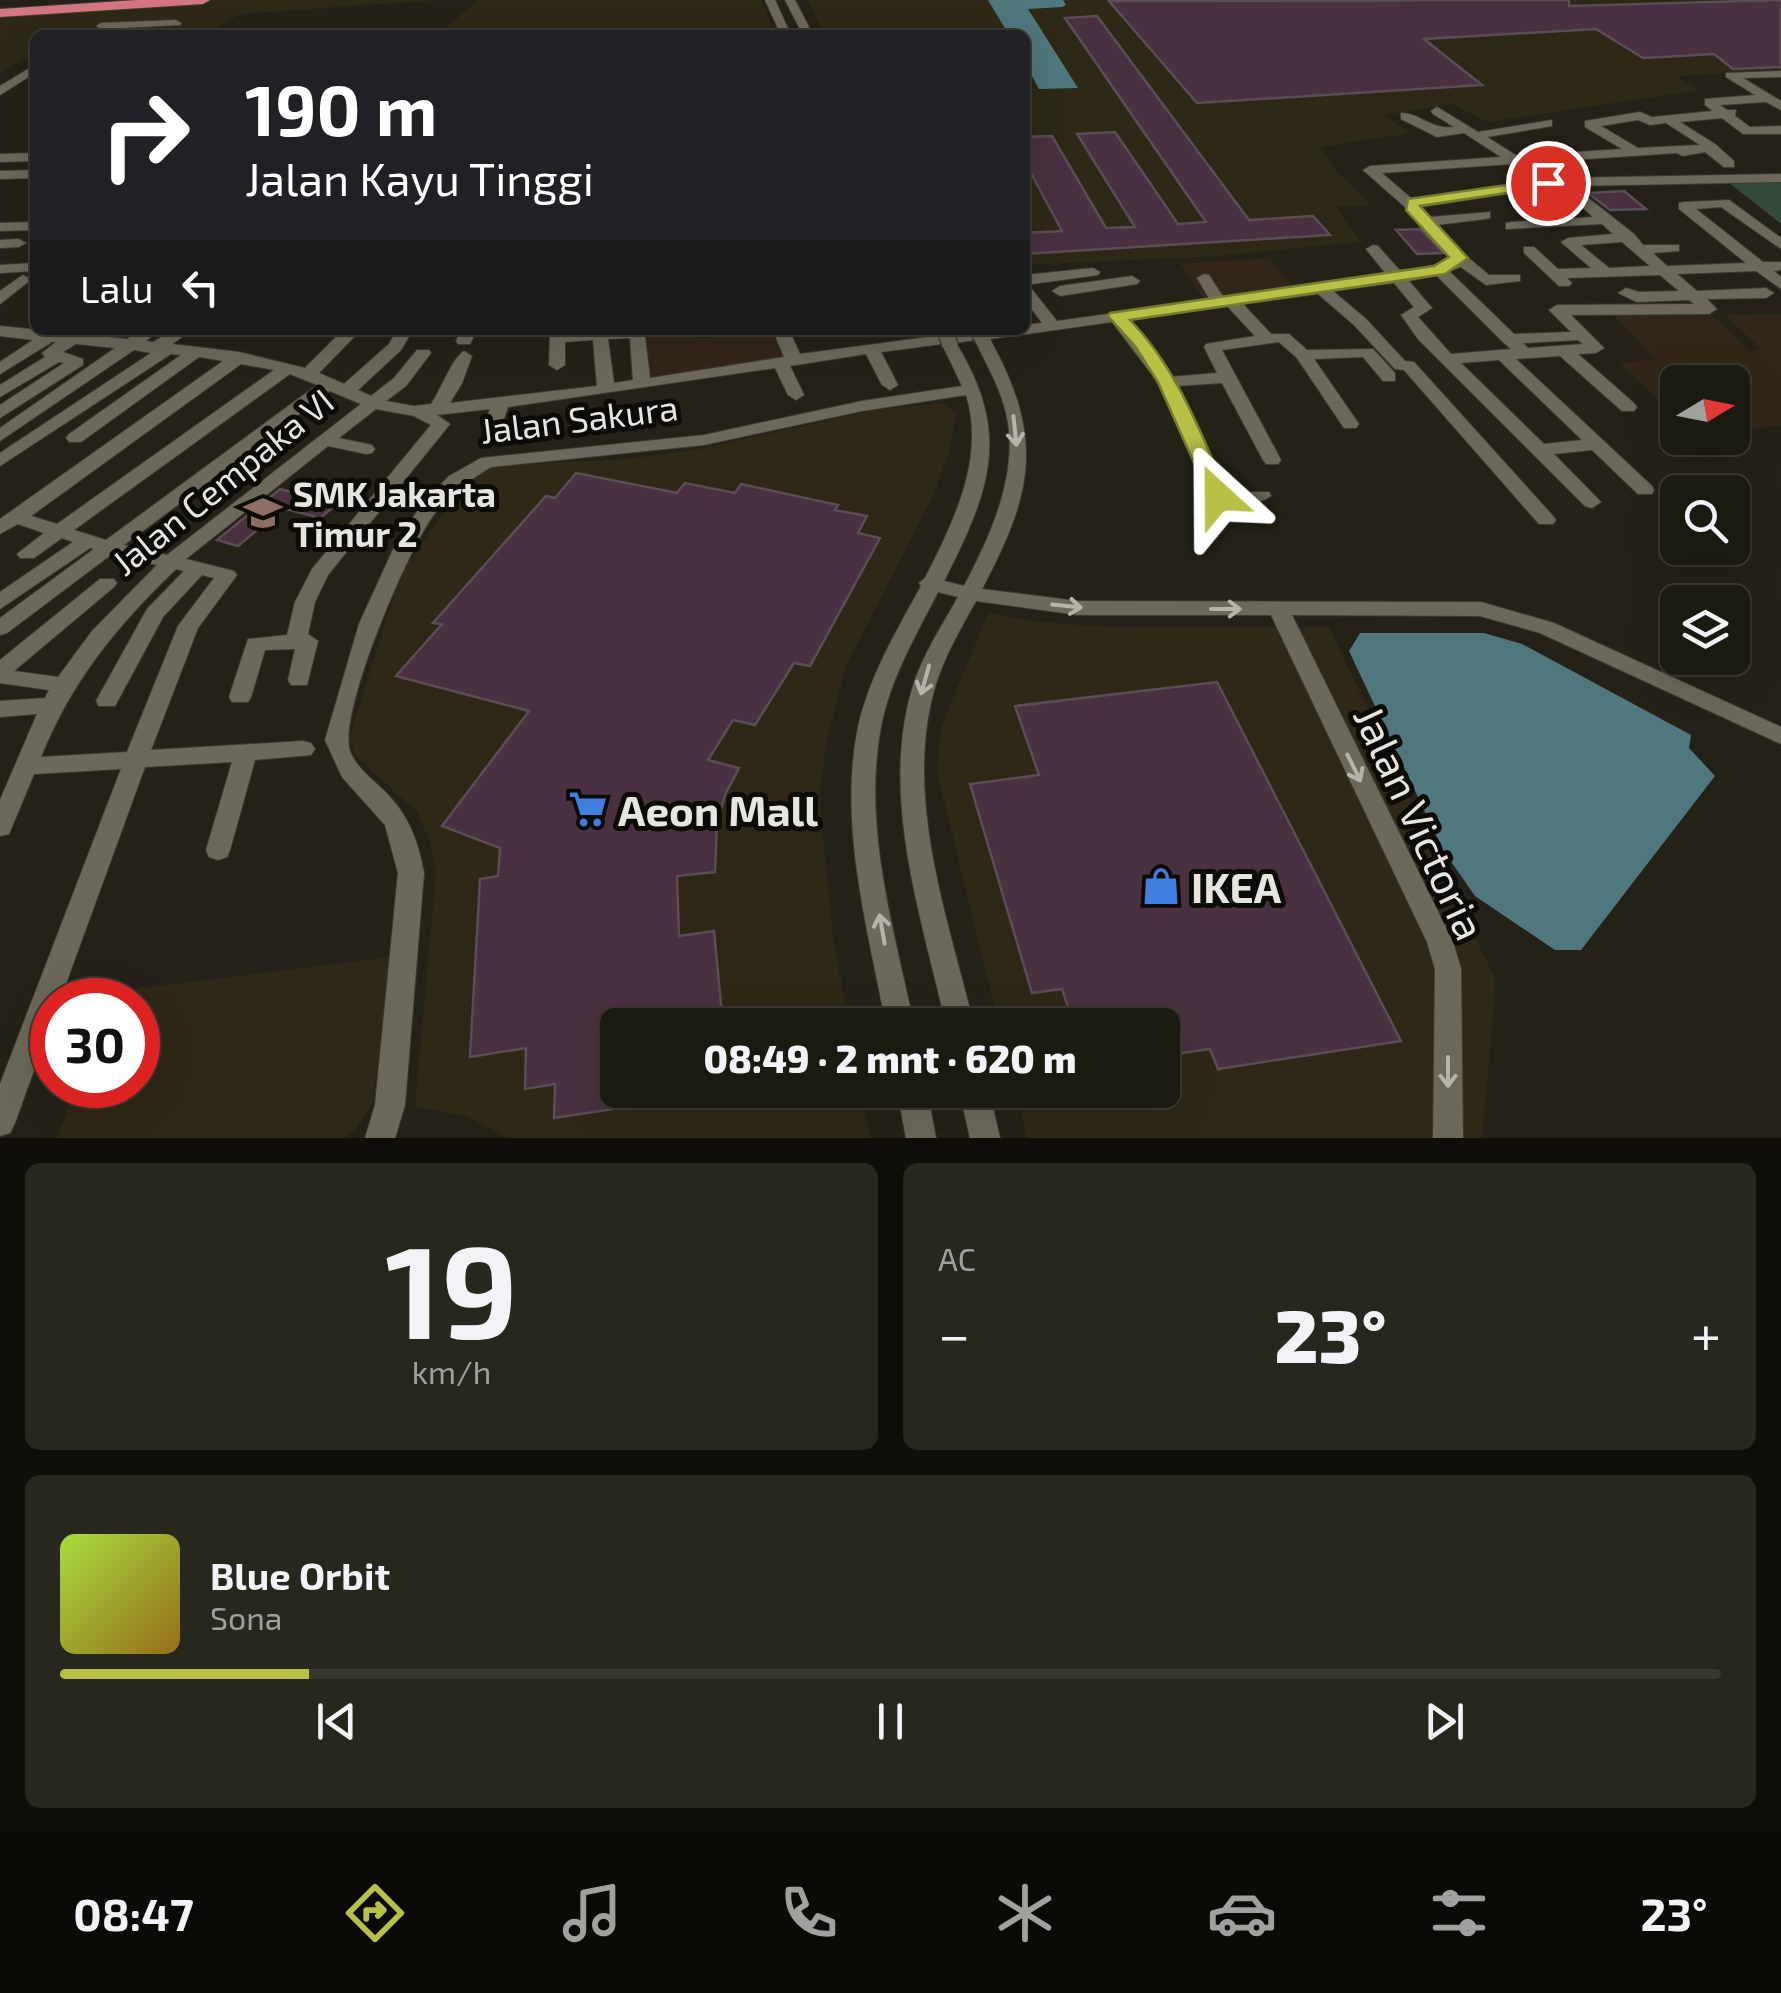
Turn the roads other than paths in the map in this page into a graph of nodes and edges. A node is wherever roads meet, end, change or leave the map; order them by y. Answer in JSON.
{"nodes":[{"id":1,"x":203,"y":0,"type":"edge"},
{"id":2,"x":791,"y":2,"type":"edge"},
{"id":3,"x":771,"y":3,"type":"edge"},
{"id":4,"x":100,"y":4,"type":"edge"},
{"id":5,"x":1,"y":6,"type":"edge"},
{"id":6,"x":176,"y":23,"type":"dead end"},
{"id":7,"x":99,"y":30,"type":"edge"},
{"id":8,"x":109,"y":30,"type":"edge"},
{"id":9,"x":784,"y":30,"type":"edge"},
{"id":10,"x":805,"y":30,"type":"edge"},
{"id":11,"x":29,"y":72,"type":"edge"},
{"id":12,"x":1781,"y":74,"type":"edge"},
{"id":13,"x":0,"y":91,"type":"edge"},
{"id":14,"x":1767,"y":98,"type":"junction"},
{"id":15,"x":1750,"y":99,"type":"junction"},
{"id":16,"x":1642,"y":104,"type":"dead end"},
{"id":17,"x":1781,"y":106,"type":"edge"},
{"id":18,"x":1437,"y":110,"type":"dead end"},
{"id":19,"x":1724,"y":114,"type":"junction"},
{"id":20,"x":1405,"y":116,"type":"dead end"},
{"id":21,"x":1630,"y":117,"type":"junction"},
{"id":22,"x":1669,"y":119,"type":"junction"},
{"id":23,"x":1548,"y":123,"type":"dead end"},
{"id":24,"x":1781,"y":130,"type":"edge"},
{"id":25,"x":1474,"y":132,"type":"junction"},
{"id":26,"x":1714,"y":146,"type":"junction"},
{"id":27,"x":1681,"y":150,"type":"junction"},
{"id":28,"x":1638,"y":153,"type":"junction"},
{"id":29,"x":1570,"y":158,"type":"junction"},
{"id":30,"x":30,"y":161,"type":"edge"},
{"id":31,"x":1517,"y":161,"type":"junction"},
{"id":32,"x":1729,"y":164,"type":"dead end"},
{"id":33,"x":2,"y":167,"type":"edge"},
{"id":34,"x":30,"y":173,"type":"edge"},
{"id":35,"x":1781,"y":178,"type":"edge"},
{"id":36,"x":1719,"y":179,"type":"junction"},
{"id":37,"x":1672,"y":180,"type":"junction"},
{"id":38,"x":1599,"y":181,"type":"junction"},
{"id":39,"x":1554,"y":183,"type":"junction"},
{"id":40,"x":1458,"y":196,"type":"junction"},
{"id":41,"x":1700,"y":204,"type":"junction"},
{"id":42,"x":1411,"y":205,"type":"junction"},
{"id":43,"x":30,"y":216,"type":"edge"},
{"id":44,"x":1606,"y":220,"type":"junction"},
{"id":45,"x":1426,"y":222,"type":"junction"},
{"id":46,"x":1511,"y":226,"type":"dead end"},
{"id":47,"x":0,"y":228,"type":"edge"},
{"id":48,"x":30,"y":229,"type":"edge"},
{"id":49,"x":18,"y":235,"type":"junction"},
{"id":50,"x":1629,"y":237,"type":"junction"},
{"id":51,"x":0,"y":244,"type":"edge"},
{"id":52,"x":1781,"y":244,"type":"edge"},
{"id":53,"x":1674,"y":248,"type":"dead end"},
{"id":54,"x":1373,"y":249,"type":"dead end"},
{"id":55,"x":1643,"y":249,"type":"junction"},
{"id":56,"x":1529,"y":250,"type":"dead end"},
{"id":57,"x":1459,"y":258,"type":"junction"},
{"id":58,"x":1758,"y":266,"type":"junction"},
{"id":59,"x":1781,"y":266,"type":"edge"},
{"id":60,"x":1663,"y":268,"type":"junction"},
{"id":61,"x":1439,"y":270,"type":"junction"},
{"id":62,"x":1604,"y":271,"type":"junction"},
{"id":63,"x":1,"y":272,"type":"edge"},
{"id":64,"x":1092,"y":272,"type":"dead end"},
{"id":65,"x":1554,"y":274,"type":"junction"},
{"id":66,"x":30,"y":275,"type":"edge"},
{"id":67,"x":30,"y":276,"type":"edge"},
{"id":68,"x":1398,"y":276,"type":"junction"},
{"id":69,"x":1049,"y":277,"type":"junction"},
{"id":70,"x":1204,"y":278,"type":"dead end"},
{"id":71,"x":1515,"y":278,"type":"dead end"},
{"id":72,"x":1030,"y":279,"type":"edge"},
{"id":73,"x":1132,"y":281,"type":"dead end"},
{"id":74,"x":1781,"y":284,"type":"edge"},
{"id":75,"x":1566,"y":286,"type":"dead end"},
{"id":76,"x":1319,"y":288,"type":"junction"},
{"id":77,"x":1060,"y":291,"type":"junction"},
{"id":78,"x":1626,"y":293,"type":"dead end"},
{"id":79,"x":1766,"y":293,"type":"dead end"},
{"id":80,"x":1693,"y":294,"type":"junction"},
{"id":81,"x":1030,"y":296,"type":"edge"},
{"id":82,"x":0,"y":299,"type":"edge"},
{"id":83,"x":1225,"y":301,"type":"junction"},
{"id":84,"x":1116,"y":316,"type":"junction"},
{"id":85,"x":1084,"y":322,"type":"junction"},
{"id":86,"x":1054,"y":326,"type":"junction"},
{"id":87,"x":1030,"y":329,"type":"edge"},
{"id":88,"x":8,"y":332,"type":"edge"},
{"id":89,"x":79,"y":335,"type":"edge"},
{"id":90,"x":347,"y":335,"type":"edge"},
{"id":91,"x":402,"y":335,"type":"edge"},
{"id":92,"x":558,"y":335,"type":"edge"},
{"id":93,"x":600,"y":335,"type":"edge"},
{"id":94,"x":637,"y":335,"type":"edge"},
{"id":95,"x":783,"y":335,"type":"edge"},
{"id":96,"x":980,"y":335,"type":"edge"},
{"id":97,"x":915,"y":336,"type":"edge"},
{"id":98,"x":1584,"y":336,"type":"junction"},
{"id":99,"x":948,"y":337,"type":"edge"},
{"id":100,"x":48,"y":338,"type":"junction"},
{"id":101,"x":892,"y":338,"type":"edge"},
{"id":102,"x":1267,"y":339,"type":"junction"},
{"id":103,"x":70,"y":341,"type":"junction"},
{"id":104,"x":466,"y":342,"type":"edge"},
{"id":105,"x":156,"y":343,"type":"edge"},
{"id":106,"x":133,"y":346,"type":"junction"},
{"id":107,"x":1507,"y":347,"type":"junction"},
{"id":108,"x":871,"y":348,"type":"junction"},
{"id":109,"x":1563,"y":350,"type":"junction"},
{"id":110,"x":423,"y":353,"type":"dead end"},
{"id":111,"x":194,"y":354,"type":"junction"},
{"id":112,"x":57,"y":356,"type":"junction"},
{"id":113,"x":1303,"y":356,"type":"junction"},
{"id":114,"x":239,"y":357,"type":"junction"},
{"id":115,"x":1447,"y":360,"type":"junction"},
{"id":116,"x":787,"y":361,"type":"junction"},
{"id":117,"x":557,"y":365,"type":"dead end"},
{"id":118,"x":0,"y":368,"type":"edge"},
{"id":119,"x":288,"y":368,"type":"junction"},
{"id":120,"x":1395,"y":369,"type":"junction"},
{"id":121,"x":308,"y":375,"type":"junction"},
{"id":122,"x":1228,"y":377,"type":"junction"},
{"id":123,"x":1168,"y":382,"type":"junction"},
{"id":124,"x":642,"y":384,"type":"junction"},
{"id":125,"x":890,"y":384,"type":"dead end"},
{"id":126,"x":339,"y":387,"type":"junction"},
{"id":127,"x":606,"y":388,"type":"junction"},
{"id":128,"x":973,"y":389,"type":"junction"},
{"id":129,"x":0,"y":392,"type":"edge"},
{"id":130,"x":796,"y":395,"type":"dead end"},
{"id":131,"x":376,"y":402,"type":"junction"},
{"id":132,"x":501,"y":404,"type":"junction"},
{"id":133,"x":1628,"y":407,"type":"dead end"},
{"id":134,"x":436,"y":410,"type":"junction"},
{"id":135,"x":414,"y":411,"type":"junction"},
{"id":136,"x":0,"y":413,"type":"edge"},
{"id":137,"x":1350,"y":424,"type":"dead end"},
{"id":138,"x":491,"y":432,"type":"dead end"},
{"id":139,"x":0,"y":436,"type":"edge"},
{"id":140,"x":75,"y":438,"type":"dead end"},
{"id":141,"x":325,"y":440,"type":"junction"},
{"id":142,"x":1596,"y":444,"type":"junction"},
{"id":143,"x":366,"y":449,"type":"dead end"},
{"id":144,"x":1540,"y":450,"type":"junction"},
{"id":145,"x":0,"y":460,"type":"edge"},
{"id":146,"x":1272,"y":460,"type":"dead end"},
{"id":147,"x":1646,"y":490,"type":"dead end"},
{"id":148,"x":1262,"y":496,"type":"dead end"},
{"id":149,"x":1592,"y":502,"type":"dead end"},
{"id":150,"x":1546,"y":520,"type":"dead end"},
{"id":151,"x":8,"y":522,"type":"edge"},
{"id":152,"x":60,"y":530,"type":"junction"},
{"id":153,"x":88,"y":540,"type":"junction"},
{"id":154,"x":110,"y":548,"type":"junction"},
{"id":155,"x":27,"y":554,"type":"dead end"},
{"id":156,"x":171,"y":561,"type":"junction"},
{"id":157,"x":199,"y":567,"type":"junction"},
{"id":158,"x":107,"y":583,"type":"dead end"},
{"id":159,"x":929,"y":584,"type":"junction"},
{"id":160,"x":970,"y":594,"type":"junction"},
{"id":161,"x":0,"y":602,"type":"edge"},
{"id":162,"x":1279,"y":608,"type":"junction"},
{"id":163,"x":0,"y":628,"type":"edge"},
{"id":164,"x":296,"y":640,"type":"junction"},
{"id":165,"x":0,"y":674,"type":"edge"},
{"id":166,"x":299,"y":680,"type":"dead end"},
{"id":167,"x":58,"y":695,"type":"junction"},
{"id":168,"x":240,"y":697,"type":"dead end"},
{"id":169,"x":106,"y":701,"type":"dead end"},
{"id":170,"x":0,"y":709,"type":"edge"},
{"id":171,"x":1781,"y":736,"type":"edge"},
{"id":172,"x":303,"y":750,"type":"dead end"},
{"id":173,"x":246,"y":756,"type":"junction"},
{"id":174,"x":136,"y":760,"type":"junction"},
{"id":175,"x":28,"y":766,"type":"junction"},
{"id":176,"x":0,"y":827,"type":"edge"},
{"id":177,"x":218,"y":850,"type":"dead end"},
{"id":178,"x":897,"y":1008,"type":"edge"},
{"id":179,"x":956,"y":1008,"type":"edge"},
{"id":180,"x":7,"y":1086,"type":"edge"},
{"id":181,"x":390,"y":1106,"type":"junction"},
{"id":182,"x":915,"y":1108,"type":"edge"},
{"id":183,"x":978,"y":1108,"type":"edge"},
{"id":184,"x":0,"y":1123,"type":"edge"},
{"id":185,"x":380,"y":1138,"type":"edge"},
{"id":186,"x":393,"y":1138,"type":"edge"},
{"id":187,"x":921,"y":1138,"type":"edge"},
{"id":188,"x":984,"y":1138,"type":"edge"},
{"id":189,"x":1448,"y":1138,"type":"edge"}],
"edges":[{"from":1,"to":4,"type":"highway"},
{"from":2,"to":3,"type":"street"},
{"from":2,"to":10,"type":"street"},
{"from":3,"to":9,"type":"street"},
{"from":4,"to":5,"type":"highway"},
{"from":4,"to":7,"type":"street"},
{"from":6,"to":8,"type":"street"},
{"from":11,"to":13,"type":"street"},
{"from":12,"to":14,"type":"street"},
{"from":14,"to":15,"type":"street"},
{"from":14,"to":17,"type":"street"},
{"from":15,"to":19,"type":"street"},
{"from":15,"to":19,"type":"street"},
{"from":16,"to":22,"type":"street"},
{"from":18,"to":25,"type":"street"},
{"from":19,"to":22,"type":"street"},
{"from":19,"to":24,"type":"street"},
{"from":20,"to":25,"type":"street"},
{"from":21,"to":22,"type":"street"},
{"from":21,"to":27,"type":"street"},
{"from":21,"to":28,"type":"street"},
{"from":22,"to":26,"type":"street"},
{"from":23,"to":25,"type":"street"},
{"from":25,"to":31,"type":"street"},
{"from":26,"to":27,"type":"street"},
{"from":26,"to":32,"type":"street"},
{"from":27,"to":28,"type":"street"},
{"from":27,"to":36,"type":"street"},
{"from":28,"to":29,"type":"street"},
{"from":28,"to":37,"type":"street"},
{"from":29,"to":31,"type":"street"},
{"from":29,"to":38,"type":"street"},
{"from":30,"to":33,"type":"street"},
{"from":31,"to":39,"type":"street"},
{"from":31,"to":42,"type":"street"},
{"from":33,"to":34,"type":"street"},
{"from":35,"to":36,"type":"street"},
{"from":36,"to":37,"type":"street"},
{"from":37,"to":38,"type":"street"},
{"from":37,"to":41,"type":"street"},
{"from":38,"to":39,"type":"street"},
{"from":39,"to":40,"type":"street"},
{"from":39,"to":44,"type":"street"},
{"from":40,"to":42,"type":"street"},
{"from":40,"to":45,"type":"street"},
{"from":41,"to":52,"type":"street"},
{"from":41,"to":58,"type":"street"},
{"from":42,"to":45,"type":"street"},
{"from":43,"to":49,"type":"street"},
{"from":44,"to":46,"type":"street"},
{"from":44,"to":50,"type":"street"},
{"from":45,"to":57,"type":"street"},
{"from":47,"to":49,"type":"street"},
{"from":48,"to":49,"type":"street"},
{"from":49,"to":51,"type":"street"},
{"from":50,"to":55,"type":"street"},
{"from":50,"to":62,"type":"street"},
{"from":53,"to":55,"type":"street"},
{"from":54,"to":68,"type":"street"},
{"from":55,"to":60,"type":"street"},
{"from":56,"to":65,"type":"street"},
{"from":57,"to":61,"type":"street"},
{"from":57,"to":71,"type":"street"},
{"from":58,"to":59,"type":"street"},
{"from":58,"to":60,"type":"street"},
{"from":58,"to":74,"type":"street"},
{"from":60,"to":62,"type":"street"},
{"from":60,"to":80,"type":"street"},
{"from":61,"to":68,"type":"street"},
{"from":61,"to":107,"type":"street"},
{"from":62,"to":65,"type":"street"},
{"from":63,"to":66,"type":"street"},
{"from":64,"to":69,"type":"street"},
{"from":65,"to":75,"type":"street"},
{"from":67,"to":82,"type":"street"},
{"from":68,"to":76,"type":"street"},
{"from":68,"to":115,"type":"street"},
{"from":69,"to":72,"type":"street"},
{"from":69,"to":77,"type":"street"},
{"from":70,"to":83,"type":"street"},
{"from":73,"to":77,"type":"street"},
{"from":76,"to":83,"type":"street"},
{"from":76,"to":120,"type":"street"},
{"from":77,"to":85,"type":"street"},
{"from":78,"to":80,"type":"street"},
{"from":79,"to":80,"type":"street"},
{"from":80,"to":98,"type":"street"},
{"from":81,"to":86,"type":"street"},
{"from":83,"to":84,"type":"street"},
{"from":83,"to":102,"type":"street"},
{"from":84,"to":85,"type":"street"},
{"from":84,"to":123,"type":"street"},
{"from":85,"to":86,"type":"street"},
{"from":86,"to":87,"type":"street"},
{"from":88,"to":100,"type":"street"},
{"from":89,"to":103,"type":"street"},
{"from":90,"to":121,"type":"street"},
{"from":91,"to":126,"type":"street"},
{"from":92,"to":117,"type":"street"},
{"from":93,"to":127,"type":"street"},
{"from":94,"to":124,"type":"street"},
{"from":95,"to":116,"type":"street"},
{"from":96,"to":160,"type":"street","one_way":true},
{"from":97,"to":101,"type":"street"},
{"from":98,"to":107,"type":"street"},
{"from":98,"to":109,"type":"street"},
{"from":99,"to":128,"type":"street"},
{"from":100,"to":103,"type":"street"},
{"from":100,"to":118,"type":"street"},
{"from":101,"to":108,"type":"street"},
{"from":102,"to":113,"type":"street"},
{"from":102,"to":122,"type":"street"},
{"from":103,"to":106,"type":"street"},
{"from":103,"to":112,"type":"street"},
{"from":104,"to":134,"type":"street"},
{"from":105,"to":106,"type":"street"},
{"from":105,"to":111,"type":"street"},
{"from":105,"to":145,"type":"street"},
{"from":106,"to":139,"type":"street"},
{"from":107,"to":109,"type":"street"},
{"from":107,"to":115,"type":"street"},
{"from":107,"to":142,"type":"street"},
{"from":108,"to":116,"type":"street"},
{"from":108,"to":125,"type":"street"},
{"from":109,"to":133,"type":"street"},
{"from":110,"to":131,"type":"street","name":"Jalan Cempaka VI"},
{"from":111,"to":114,"type":"street"},
{"from":111,"to":140,"type":"street"},
{"from":112,"to":129,"type":"street"},
{"from":112,"to":136,"type":"street"},
{"from":113,"to":120,"type":"street"},
{"from":113,"to":137,"type":"street"},
{"from":114,"to":119,"type":"street"},
{"from":114,"to":151,"type":"street"},
{"from":115,"to":120,"type":"street"},
{"from":115,"to":144,"type":"street"},
{"from":116,"to":124,"type":"street"},
{"from":116,"to":130,"type":"street"},
{"from":119,"to":121,"type":"street"},
{"from":119,"to":152,"type":"street"},
{"from":120,"to":150,"type":"street"},
{"from":121,"to":126,"type":"street"},
{"from":122,"to":123,"type":"street"},
{"from":122,"to":146,"type":"street"},
{"from":123,"to":148,"type":"street"},
{"from":124,"to":127,"type":"street"},
{"from":126,"to":131,"type":"street"},
{"from":126,"to":154,"type":"street"},
{"from":127,"to":132,"type":"street"},
{"from":128,"to":159,"type":"street"},
{"from":128,"to":181,"type":"street","name":"Jalan Sakura"},
{"from":131,"to":135,"type":"street"},
{"from":131,"to":141,"type":"street","name":"Jalan Cempaka VI"},
{"from":132,"to":134,"type":"street"},
{"from":132,"to":138,"type":"street"},
{"from":134,"to":135,"type":"street"},
{"from":135,"to":164,"type":"street"},
{"from":141,"to":143,"type":"street"},
{"from":141,"to":156,"type":"street","name":"Jalan Cempaka VI"},
{"from":142,"to":144,"type":"street"},
{"from":142,"to":147,"type":"street"},
{"from":144,"to":149,"type":"street"},
{"from":151,"to":152,"type":"street"},
{"from":152,"to":153,"type":"street"},
{"from":152,"to":155,"type":"street"},
{"from":153,"to":154,"type":"street"},
{"from":153,"to":161,"type":"street"},
{"from":154,"to":156,"type":"street"},
{"from":154,"to":163,"type":"street"},
{"from":156,"to":157,"type":"street"},
{"from":156,"to":167,"type":"street","name":"Jalan Cempaka VI"},
{"from":157,"to":169,"type":"street"},
{"from":157,"to":174,"type":"street"},
{"from":158,"to":165,"type":"street"},
{"from":159,"to":160,"type":"street"},
{"from":178,"to":159,"type":"street","one_way":true},
{"from":160,"to":162,"type":"street","one_way":true},
{"from":160,"to":179,"type":"street","one_way":true},
{"from":162,"to":171,"type":"street"},
{"from":162,"to":189,"type":"street","name":"Jalan Victoria","one_way":true},
{"from":164,"to":166,"type":"street"},
{"from":164,"to":168,"type":"street"},
{"from":165,"to":167,"type":"street"},
{"from":167,"to":170,"type":"street"},
{"from":167,"to":175,"type":"street","name":"Jalan Cempaka VI"},
{"from":172,"to":173,"type":"street"},
{"from":173,"to":174,"type":"street"},
{"from":173,"to":177,"type":"street"},
{"from":174,"to":175,"type":"street"},
{"from":174,"to":180,"type":"street"},
{"from":175,"to":176,"type":"street","name":"Jalan Cempaka VI"},
{"from":180,"to":184,"type":"street"},
{"from":181,"to":185,"type":"street","name":"Jalan Sakura"},
{"from":181,"to":186,"type":"street","name":"Jalan Sakura"},
{"from":182,"to":187,"type":"street"},
{"from":183,"to":188,"type":"street"}]}
